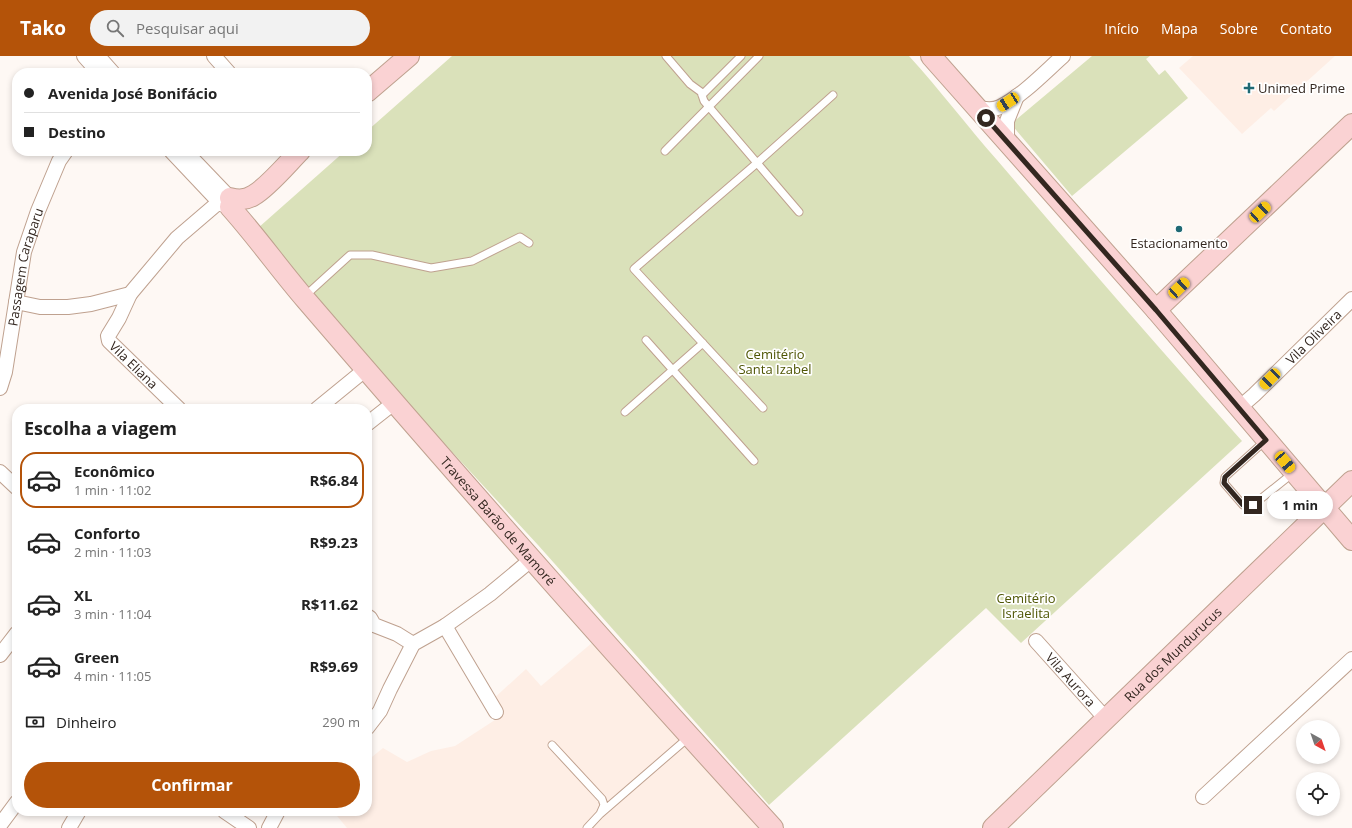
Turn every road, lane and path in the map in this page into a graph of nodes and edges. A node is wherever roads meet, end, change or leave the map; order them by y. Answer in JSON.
{"nodes":[{"id":1,"x":84,"y":56,"type":"edge"},
{"id":2,"x":98,"y":56,"type":"edge"},
{"id":3,"x":409,"y":56,"type":"edge"},
{"id":4,"x":666,"y":56,"type":"edge"},
{"id":5,"x":741,"y":56,"type":"edge"},
{"id":6,"x":759,"y":56,"type":"edge"},
{"id":7,"x":931,"y":56,"type":"edge"},
{"id":8,"x":1063,"y":56,"type":"edge"},
{"id":9,"x":217,"y":57,"type":"edge"},
{"id":10,"x":95,"y":68,"type":"edge"},
{"id":11,"x":109,"y":68,"type":"edge"},
{"id":12,"x":225,"y":68,"type":"edge"},
{"id":13,"x":372,"y":88,"type":"edge"},
{"id":14,"x":702,"y":95,"type":"junction"},
{"id":15,"x":833,"y":95,"type":"dead end"},
{"id":16,"x":1017,"y":96,"type":"junction"},
{"id":17,"x":709,"y":107,"type":"junction"},
{"id":18,"x":975,"y":107,"type":"junction"},
{"id":19,"x":1352,"y":124,"type":"edge"},
{"id":20,"x":1006,"y":141,"type":"junction"},
{"id":21,"x":665,"y":151,"type":"dead end"},
{"id":22,"x":62,"y":156,"type":"edge"},
{"id":23,"x":176,"y":156,"type":"edge"},
{"id":24,"x":189,"y":156,"type":"edge"},
{"id":25,"x":295,"y":156,"type":"edge"},
{"id":26,"x":757,"y":163,"type":"junction"},
{"id":27,"x":265,"y":187,"type":"junction"},
{"id":28,"x":226,"y":202,"type":"junction"},
{"id":29,"x":799,"y":212,"type":"dead end"},
{"id":30,"x":252,"y":232,"type":"junction"},
{"id":31,"x":529,"y":243,"type":"dead end"},
{"id":32,"x":130,"y":294,"type":"junction"},
{"id":33,"x":304,"y":298,"type":"junction"},
{"id":34,"x":1352,"y":299,"type":"edge"},
{"id":35,"x":16,"y":302,"type":"junction"},
{"id":36,"x":1156,"y":310,"type":"junction"},
{"id":37,"x":646,"y":340,"type":"dead end"},
{"id":38,"x":703,"y":343,"type":"junction"},
{"id":39,"x":366,"y":369,"type":"junction"},
{"id":40,"x":672,"y":370,"type":"junction"},
{"id":41,"x":0,"y":388,"type":"edge"},
{"id":42,"x":395,"y":402,"type":"junction"},
{"id":43,"x":174,"y":404,"type":"edge"},
{"id":44,"x":323,"y":404,"type":"edge"},
{"id":45,"x":763,"y":408,"type":"dead end"},
{"id":46,"x":1239,"y":408,"type":"junction"},
{"id":47,"x":625,"y":412,"type":"dead end"},
{"id":48,"x":372,"y":420,"type":"edge"},
{"id":49,"x":1266,"y":440,"type":"junction"},
{"id":50,"x":754,"y":461,"type":"dead end"},
{"id":51,"x":0,"y":472,"type":"edge"},
{"id":52,"x":1294,"y":472,"type":"junction"},
{"id":53,"x":1352,"y":481,"type":"edge"},
{"id":54,"x":12,"y":483,"type":"edge"},
{"id":55,"x":1324,"y":508,"type":"junction"},
{"id":56,"x":1352,"y":540,"type":"edge"},
{"id":57,"x":532,"y":559,"type":"junction"},
{"id":58,"x":372,"y":622,"type":"edge"},
{"id":59,"x":445,"y":626,"type":"junction"},
{"id":60,"x":1036,"y":641,"type":"dead end"},
{"id":61,"x":12,"y":642,"type":"edge"},
{"id":62,"x":413,"y":644,"type":"junction"},
{"id":63,"x":0,"y":655,"type":"edge"},
{"id":64,"x":1352,"y":660,"type":"edge"},
{"id":65,"x":496,"y":712,"type":"dead end"},
{"id":66,"x":1106,"y":719,"type":"junction"},
{"id":67,"x":372,"y":721,"type":"edge"},
{"id":68,"x":690,"y":737,"type":"junction"},
{"id":69,"x":552,"y":745,"type":"dead end"},
{"id":70,"x":1203,"y":797,"type":"dead end"},
{"id":71,"x":12,"y":808,"type":"edge"},
{"id":72,"x":600,"y":814,"type":"junction"},
{"id":73,"x":76,"y":816,"type":"edge"},
{"id":74,"x":231,"y":816,"type":"edge"},
{"id":75,"x":275,"y":816,"type":"edge"},
{"id":76,"x":0,"y":824,"type":"edge"},
{"id":77,"x":69,"y":828,"type":"edge"},
{"id":78,"x":249,"y":828,"type":"edge"},
{"id":79,"x":269,"y":828,"type":"edge"},
{"id":80,"x":587,"y":828,"type":"edge"},
{"id":81,"x":773,"y":828,"type":"edge"},
{"id":82,"x":993,"y":828,"type":"edge"}],
"edges":[{"from":1,"to":10,"type":"street"},
{"from":2,"to":11,"type":"street"},
{"from":3,"to":13,"type":"street"},
{"from":4,"to":14,"type":"lane"},
{"from":5,"to":14,"type":"lane"},
{"from":6,"to":17,"type":"lane"},
{"from":7,"to":18,"type":"street"},
{"from":8,"to":16,"type":"street"},
{"from":9,"to":12,"type":"street"},
{"from":14,"to":17,"type":"lane"},
{"from":15,"to":26,"type":"lane"},
{"from":16,"to":18,"type":"street"},
{"from":16,"to":20,"type":"street"},
{"from":17,"to":21,"type":"lane"},
{"from":17,"to":26,"type":"lane"},
{"from":18,"to":20,"type":"street"},
{"from":19,"to":36,"type":"street"},
{"from":20,"to":36,"type":"street"},
{"from":22,"to":35,"type":"street","name":"Passagem Caraparu"},
{"from":23,"to":28,"type":"street","name":"Travessa Barão de Mamoré"},
{"from":24,"to":28,"type":"street","name":"Travessa Barão de Mamoré"},
{"from":25,"to":27,"type":"street"},
{"from":26,"to":29,"type":"lane"},
{"from":26,"to":38,"type":"lane"},
{"from":27,"to":28,"type":"street"},
{"from":27,"to":30,"type":"street"},
{"from":28,"to":30,"type":"street","name":"Travessa Barão de Mamoré"},
{"from":28,"to":32,"type":"street"},
{"from":30,"to":33,"type":"street","name":"Travessa Barão de Mamoré"},
{"from":31,"to":33,"type":"lane"},
{"from":32,"to":35,"type":"street"},
{"from":32,"to":43,"type":"street","name":"Vila Eliana"},
{"from":33,"to":39,"type":"street","name":"Travessa Barão de Mamoré"},
{"from":34,"to":46,"type":"street","name":"Vila Oliveira"},
{"from":35,"to":41,"type":"street","name":"Passagem Caraparu"},
{"from":36,"to":46,"type":"street"},
{"from":37,"to":40,"type":"lane"},
{"from":38,"to":40,"type":"lane"},
{"from":38,"to":45,"type":"lane"},
{"from":39,"to":42,"type":"street","name":"Travessa Barão de Mamoré"},
{"from":39,"to":44,"type":"street"},
{"from":40,"to":47,"type":"lane"},
{"from":40,"to":50,"type":"lane"},
{"from":42,"to":48,"type":"street"},
{"from":42,"to":57,"type":"street","name":"Travessa Barão de Mamoré"},
{"from":46,"to":49,"type":"street"},
{"from":49,"to":52,"type":"street"},
{"from":49,"to":52,"type":"lane"},
{"from":51,"to":54,"type":"street"},
{"from":52,"to":55,"type":"street"},
{"from":53,"to":55,"type":"street","name":"Rua dos Mundurucus"},
{"from":55,"to":56,"type":"street"},
{"from":55,"to":66,"type":"street","name":"Rua dos Mundurucus"},
{"from":57,"to":59,"type":"street"},
{"from":57,"to":68,"type":"street","name":"Travessa Barão de Mamoré"},
{"from":58,"to":62,"type":"street"},
{"from":59,"to":62,"type":"street"},
{"from":59,"to":65,"type":"street"},
{"from":60,"to":66,"type":"street","name":"Vila Aurora"},
{"from":61,"to":63,"type":"street"},
{"from":62,"to":67,"type":"street"},
{"from":64,"to":70,"type":"street"},
{"from":66,"to":82,"type":"street","name":"Rua dos Mundurucus"},
{"from":68,"to":72,"type":"lane"},
{"from":68,"to":81,"type":"street","name":"Travessa Barão de Mamoré"},
{"from":69,"to":72,"type":"lane"},
{"from":71,"to":76,"type":"street"},
{"from":72,"to":80,"type":"lane"},
{"from":73,"to":77,"type":"street"},
{"from":74,"to":78,"type":"street"},
{"from":75,"to":79,"type":"street"}]}
